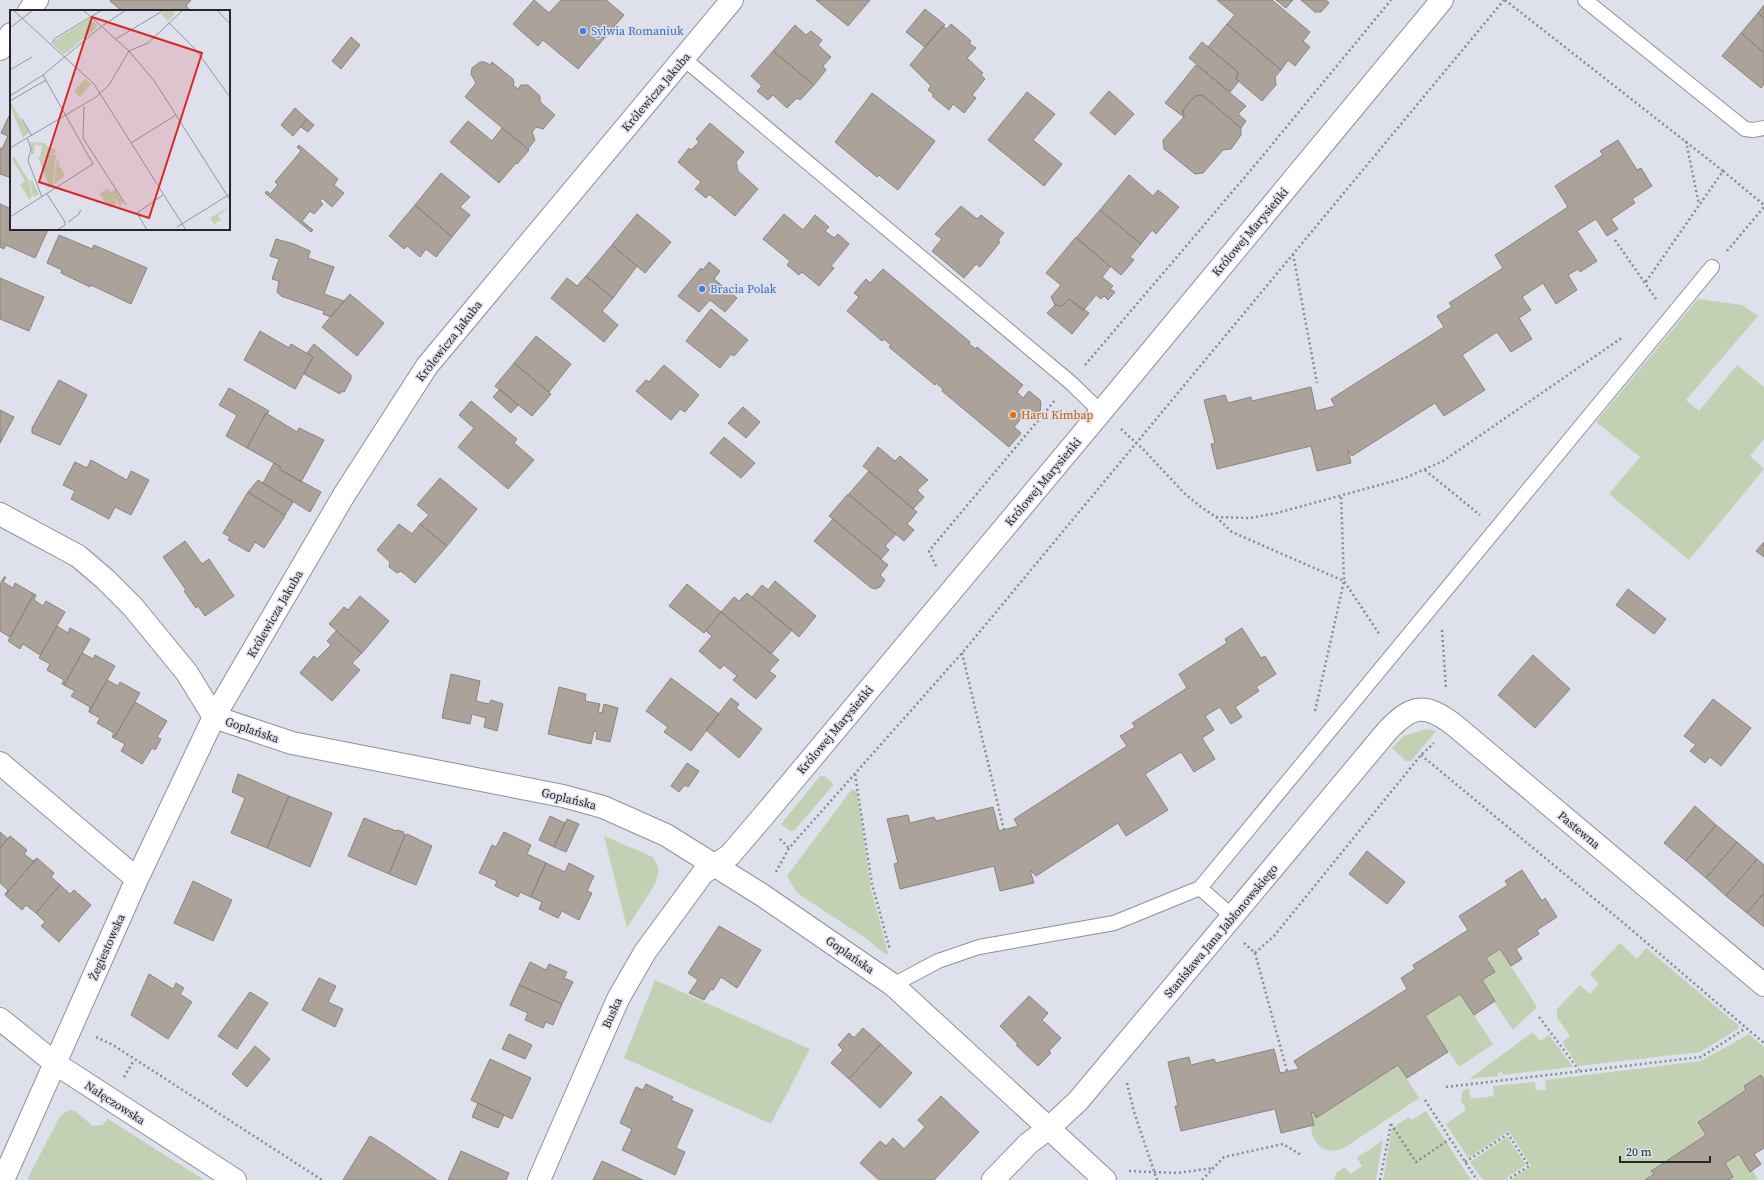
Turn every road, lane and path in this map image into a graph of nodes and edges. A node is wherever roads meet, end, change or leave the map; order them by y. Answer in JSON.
{"nodes":[{"id":1,"x":37,"y":0,"type":"edge"},
{"id":2,"x":732,"y":0,"type":"edge"},
{"id":3,"x":1391,"y":0,"type":"edge"},
{"id":4,"x":1442,"y":0,"type":"edge"},
{"id":5,"x":1504,"y":0,"type":"edge"},
{"id":6,"x":1585,"y":0,"type":"edge"},
{"id":7,"x":30,"y":10,"type":"edge"},
{"id":8,"x":10,"y":35,"type":"edge"},
{"id":9,"x":0,"y":49,"type":"edge"},
{"id":10,"x":684,"y":59,"type":"junction"},
{"id":11,"x":1764,"y":128,"type":"edge"},
{"id":12,"x":1686,"y":140,"type":"junction"},
{"id":13,"x":1723,"y":172,"type":"junction"},
{"id":14,"x":1700,"y":205,"type":"junction"},
{"id":15,"x":1764,"y":206,"type":"edge"},
{"id":16,"x":1615,"y":240,"type":"dead end"},
{"id":17,"x":1293,"y":253,"type":"junction"},
{"id":18,"x":1712,"y":267,"type":"joint"},
{"id":19,"x":1645,"y":283,"type":"junction"},
{"id":20,"x":1671,"y":316,"type":"junction"},
{"id":21,"x":1624,"y":336,"type":"dead end"},
{"id":22,"x":1070,"y":382,"type":"junction"},
{"id":23,"x":1317,"y":383,"type":"dead end"},
{"id":24,"x":1102,"y":412,"type":"junction"},
{"id":25,"x":1136,"y":442,"type":"junction"},
{"id":26,"x":1425,"y":470,"type":"junction"},
{"id":27,"x":1342,"y":495,"type":"junction"},
{"id":28,"x":0,"y":514,"type":"edge"},
{"id":29,"x":1216,"y":517,"type":"junction"},
{"id":30,"x":1497,"y":529,"type":"junction"},
{"id":31,"x":938,"y":570,"type":"dead end"},
{"id":32,"x":1344,"y":581,"type":"junction"},
{"id":33,"x":1440,"y":598,"type":"junction"},
{"id":34,"x":962,"y":653,"type":"junction"},
{"id":35,"x":1394,"y":655,"type":"junction"},
{"id":36,"x":1446,"y":693,"type":"dead end"},
{"id":37,"x":1315,"y":712,"type":"dead end"},
{"id":38,"x":214,"y":717,"type":"junction"},
{"id":39,"x":1453,"y":724,"type":"junction"},
{"id":40,"x":1388,"y":730,"type":"joint"},
{"id":41,"x":1421,"y":755,"type":"junction"},
{"id":42,"x":0,"y":763,"type":"edge"},
{"id":43,"x":855,"y":774,"type":"junction"},
{"id":44,"x":1004,"y":830,"type":"dead end"},
{"id":45,"x":715,"y":865,"type":"junction"},
{"id":46,"x":137,"y":879,"type":"junction"},
{"id":47,"x":1200,"y":888,"type":"junction"},
{"id":48,"x":762,"y":895,"type":"junction"},
{"id":49,"x":1233,"y":917,"type":"junction"},
{"id":50,"x":1240,"y":940,"type":"dead end"},
{"id":51,"x":1255,"y":953,"type":"junction"},
{"id":52,"x":892,"y":956,"type":"dead end"},
{"id":53,"x":893,"y":985,"type":"junction"},
{"id":54,"x":1764,"y":985,"type":"edge"},
{"id":55,"x":1539,"y":1018,"type":"dead end"},
{"id":56,"x":0,"y":1020,"type":"edge"},
{"id":57,"x":72,"y":1025,"type":"junction"},
{"id":58,"x":1746,"y":1028,"type":"junction"},
{"id":59,"x":1764,"y":1043,"type":"edge"},
{"id":60,"x":134,"y":1060,"type":"junction"},
{"id":61,"x":56,"y":1064,"type":"junction"},
{"id":62,"x":1579,"y":1070,"type":"junction"},
{"id":63,"x":1287,"y":1071,"type":"dead end"},
{"id":64,"x":1126,"y":1076,"type":"dead end"},
{"id":65,"x":1446,"y":1087,"type":"dead end"},
{"id":66,"x":110,"y":1100,"type":"junction"},
{"id":67,"x":1425,"y":1100,"type":"dead end"},
{"id":68,"x":1048,"y":1128,"type":"junction"},
{"id":69,"x":1450,"y":1139,"type":"junction"},
{"id":70,"x":1301,"y":1155,"type":"dead end"},
{"id":71,"x":1465,"y":1162,"type":"junction"},
{"id":72,"x":1214,"y":1168,"type":"junction"},
{"id":73,"x":1127,"y":1171,"type":"dead end"},
{"id":74,"x":1154,"y":1173,"type":"junction"},
{"id":75,"x":3,"y":1180,"type":"edge"},
{"id":76,"x":235,"y":1180,"type":"edge"},
{"id":77,"x":322,"y":1180,"type":"edge"},
{"id":78,"x":539,"y":1180,"type":"edge"},
{"id":79,"x":994,"y":1180,"type":"edge"},
{"id":80,"x":1105,"y":1180,"type":"edge"},
{"id":81,"x":1157,"y":1180,"type":"edge"},
{"id":82,"x":1202,"y":1180,"type":"edge"},
{"id":83,"x":1380,"y":1180,"type":"edge"},
{"id":84,"x":1477,"y":1180,"type":"edge"},
{"id":85,"x":1507,"y":1180,"type":"edge"}],
"edges":[{"from":1,"to":7,"type":"street"},
{"from":2,"to":10,"type":"street","name":"Królewicza Jakuba"},
{"from":3,"to":22,"type":"path"},
{"from":4,"to":24,"type":"street","name":"Królowej Marysieńki"},
{"from":5,"to":12,"type":"path"},
{"from":5,"to":17,"type":"path"},
{"from":6,"to":11,"type":"lane"},
{"from":8,"to":9,"type":"street"},
{"from":10,"to":22,"type":"lane"},
{"from":10,"to":38,"type":"street","name":"Królewicza Jakuba"},
{"from":12,"to":13,"type":"path"},
{"from":12,"to":14,"type":"path"},
{"from":13,"to":14,"type":"path"},
{"from":13,"to":15,"type":"path"},
{"from":14,"to":19,"type":"path"},
{"from":15,"to":18,"type":"path"},
{"from":16,"to":19,"type":"path"},
{"from":17,"to":23,"type":"path"},
{"from":17,"to":25,"type":"path"},
{"from":18,"to":20,"type":"lane"},
{"from":19,"to":20,"type":"path"},
{"from":20,"to":30,"type":"lane"},
{"from":21,"to":26,"type":"path"},
{"from":22,"to":24,"type":"lane"},
{"from":22,"to":31,"type":"path"},
{"from":24,"to":25,"type":"path"},
{"from":24,"to":45,"type":"street","name":"Królowej Marysieńki"},
{"from":25,"to":29,"type":"path"},
{"from":25,"to":34,"type":"path"},
{"from":26,"to":27,"type":"path"},
{"from":26,"to":30,"type":"path"},
{"from":27,"to":29,"type":"path"},
{"from":27,"to":32,"type":"path"},
{"from":28,"to":38,"type":"street","name":"Goplańska"},
{"from":29,"to":32,"type":"path"},
{"from":30,"to":33,"type":"lane"},
{"from":32,"to":35,"type":"path"},
{"from":32,"to":37,"type":"path"},
{"from":33,"to":35,"type":"lane"},
{"from":33,"to":36,"type":"path"},
{"from":34,"to":43,"type":"path"},
{"from":34,"to":44,"type":"path"},
{"from":35,"to":47,"type":"lane"},
{"from":38,"to":45,"type":"street","name":"Goplańska"},
{"from":38,"to":46,"type":"street","name":"Żegiestowska"},
{"from":39,"to":40,"type":"street","name":"Pastewna"},
{"from":39,"to":41,"type":"path"},
{"from":39,"to":54,"type":"street","name":"Pastewna"},
{"from":40,"to":49,"type":"street","name":"Stanisława Jana Jabłonowskiego"},
{"from":41,"to":51,"type":"path"},
{"from":41,"to":58,"type":"path"},
{"from":42,"to":46,"type":"street"},
{"from":43,"to":48,"type":"path"},
{"from":43,"to":52,"type":"path"},
{"from":45,"to":48,"type":"street","name":"Goplańska"},
{"from":45,"to":78,"type":"street","name":"Buska"},
{"from":46,"to":57,"type":"street","name":"Żegiestowska"},
{"from":47,"to":49,"type":"lane"},
{"from":47,"to":53,"type":"lane"},
{"from":48,"to":53,"type":"street","name":"Goplańska"},
{"from":49,"to":68,"type":"street","name":"Stanisława Jana Jabłonowskiego"},
{"from":50,"to":51,"type":"path"},
{"from":51,"to":63,"type":"path"},
{"from":53,"to":68,"type":"street","name":"Goplańska"},
{"from":55,"to":62,"type":"path"},
{"from":56,"to":61,"type":"street","name":"Nałęczowska"},
{"from":57,"to":60,"type":"path"},
{"from":57,"to":61,"type":"street","name":"Żegiestowska"},
{"from":58,"to":59,"type":"path"},
{"from":58,"to":62,"type":"path"},
{"from":60,"to":66,"type":"path"},
{"from":60,"to":77,"type":"path"},
{"from":61,"to":66,"type":"street","name":"Nałęczowska"},
{"from":61,"to":75,"type":"street","name":"Żegiestowska"},
{"from":62,"to":65,"type":"path"},
{"from":64,"to":74,"type":"path"},
{"from":66,"to":76,"type":"street","name":"Nałęczowska"},
{"from":67,"to":69,"type":"path"},
{"from":68,"to":79,"type":"street","name":"Stanisława Jana Jabłonowskiego"},
{"from":68,"to":80,"type":"street","name":"Goplańska"},
{"from":69,"to":71,"type":"path"},
{"from":69,"to":83,"type":"path"},
{"from":70,"to":72,"type":"path"},
{"from":71,"to":84,"type":"path"},
{"from":71,"to":85,"type":"path"},
{"from":72,"to":74,"type":"path"},
{"from":72,"to":82,"type":"path"},
{"from":73,"to":74,"type":"path"},
{"from":74,"to":81,"type":"path"}]}
